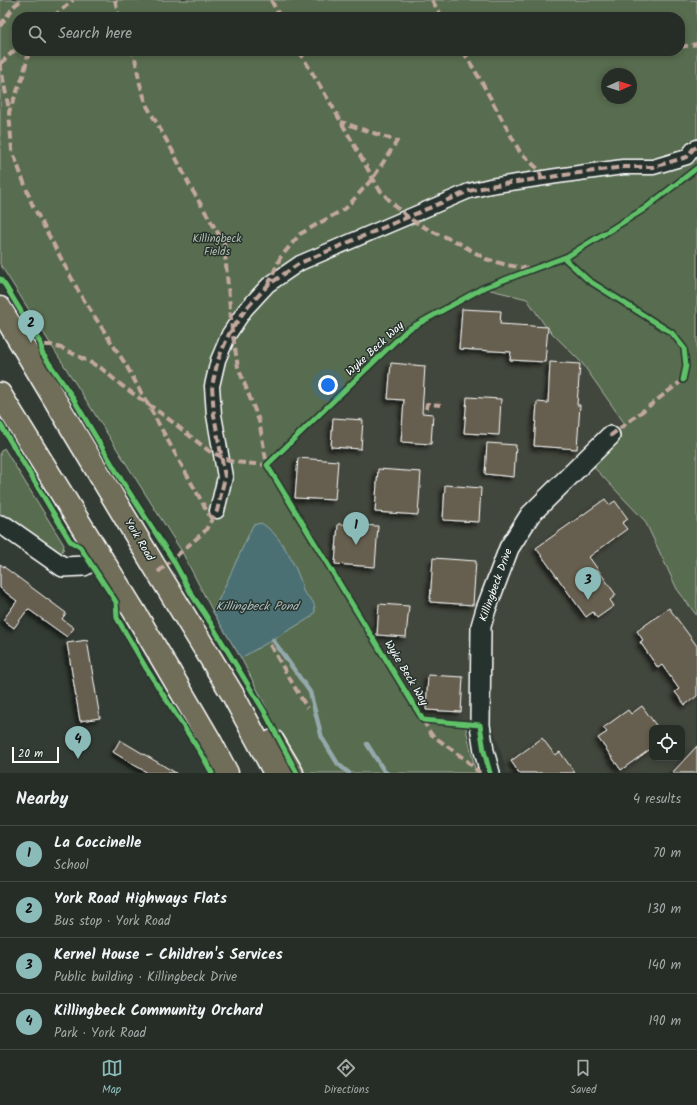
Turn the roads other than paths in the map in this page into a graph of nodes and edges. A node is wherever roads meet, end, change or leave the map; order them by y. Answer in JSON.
{"nodes":[{"id":1,"x":697,"y":147,"type":"edge"},
{"id":2,"x":0,"y":308,"type":"edge"},
{"id":3,"x":0,"y":394,"type":"edge"},
{"id":4,"x":610,"y":436,"type":"dead end"},
{"id":5,"x":217,"y":511,"type":"dead end"},
{"id":6,"x":0,"y":525,"type":"edge"},
{"id":7,"x":99,"y":555,"type":"junction"},
{"id":8,"x":223,"y":678,"type":"junction"},
{"id":9,"x":227,"y":773,"type":"edge"},
{"id":10,"x":275,"y":773,"type":"edge"},
{"id":11,"x":292,"y":773,"type":"edge"},
{"id":12,"x":490,"y":773,"type":"edge"}],
"edges":[{"from":1,"to":5,"type":"street"},
{"from":2,"to":8,"type":"highway","name":"York Road"},
{"from":3,"to":7,"type":"highway"},
{"from":4,"to":12,"type":"street","name":"Killingbeck Drive"},
{"from":6,"to":7,"type":"street"},
{"from":7,"to":9,"type":"highway"},
{"from":8,"to":10,"type":"highway","name":"York Road"},
{"from":8,"to":11,"type":"highway"}]}
